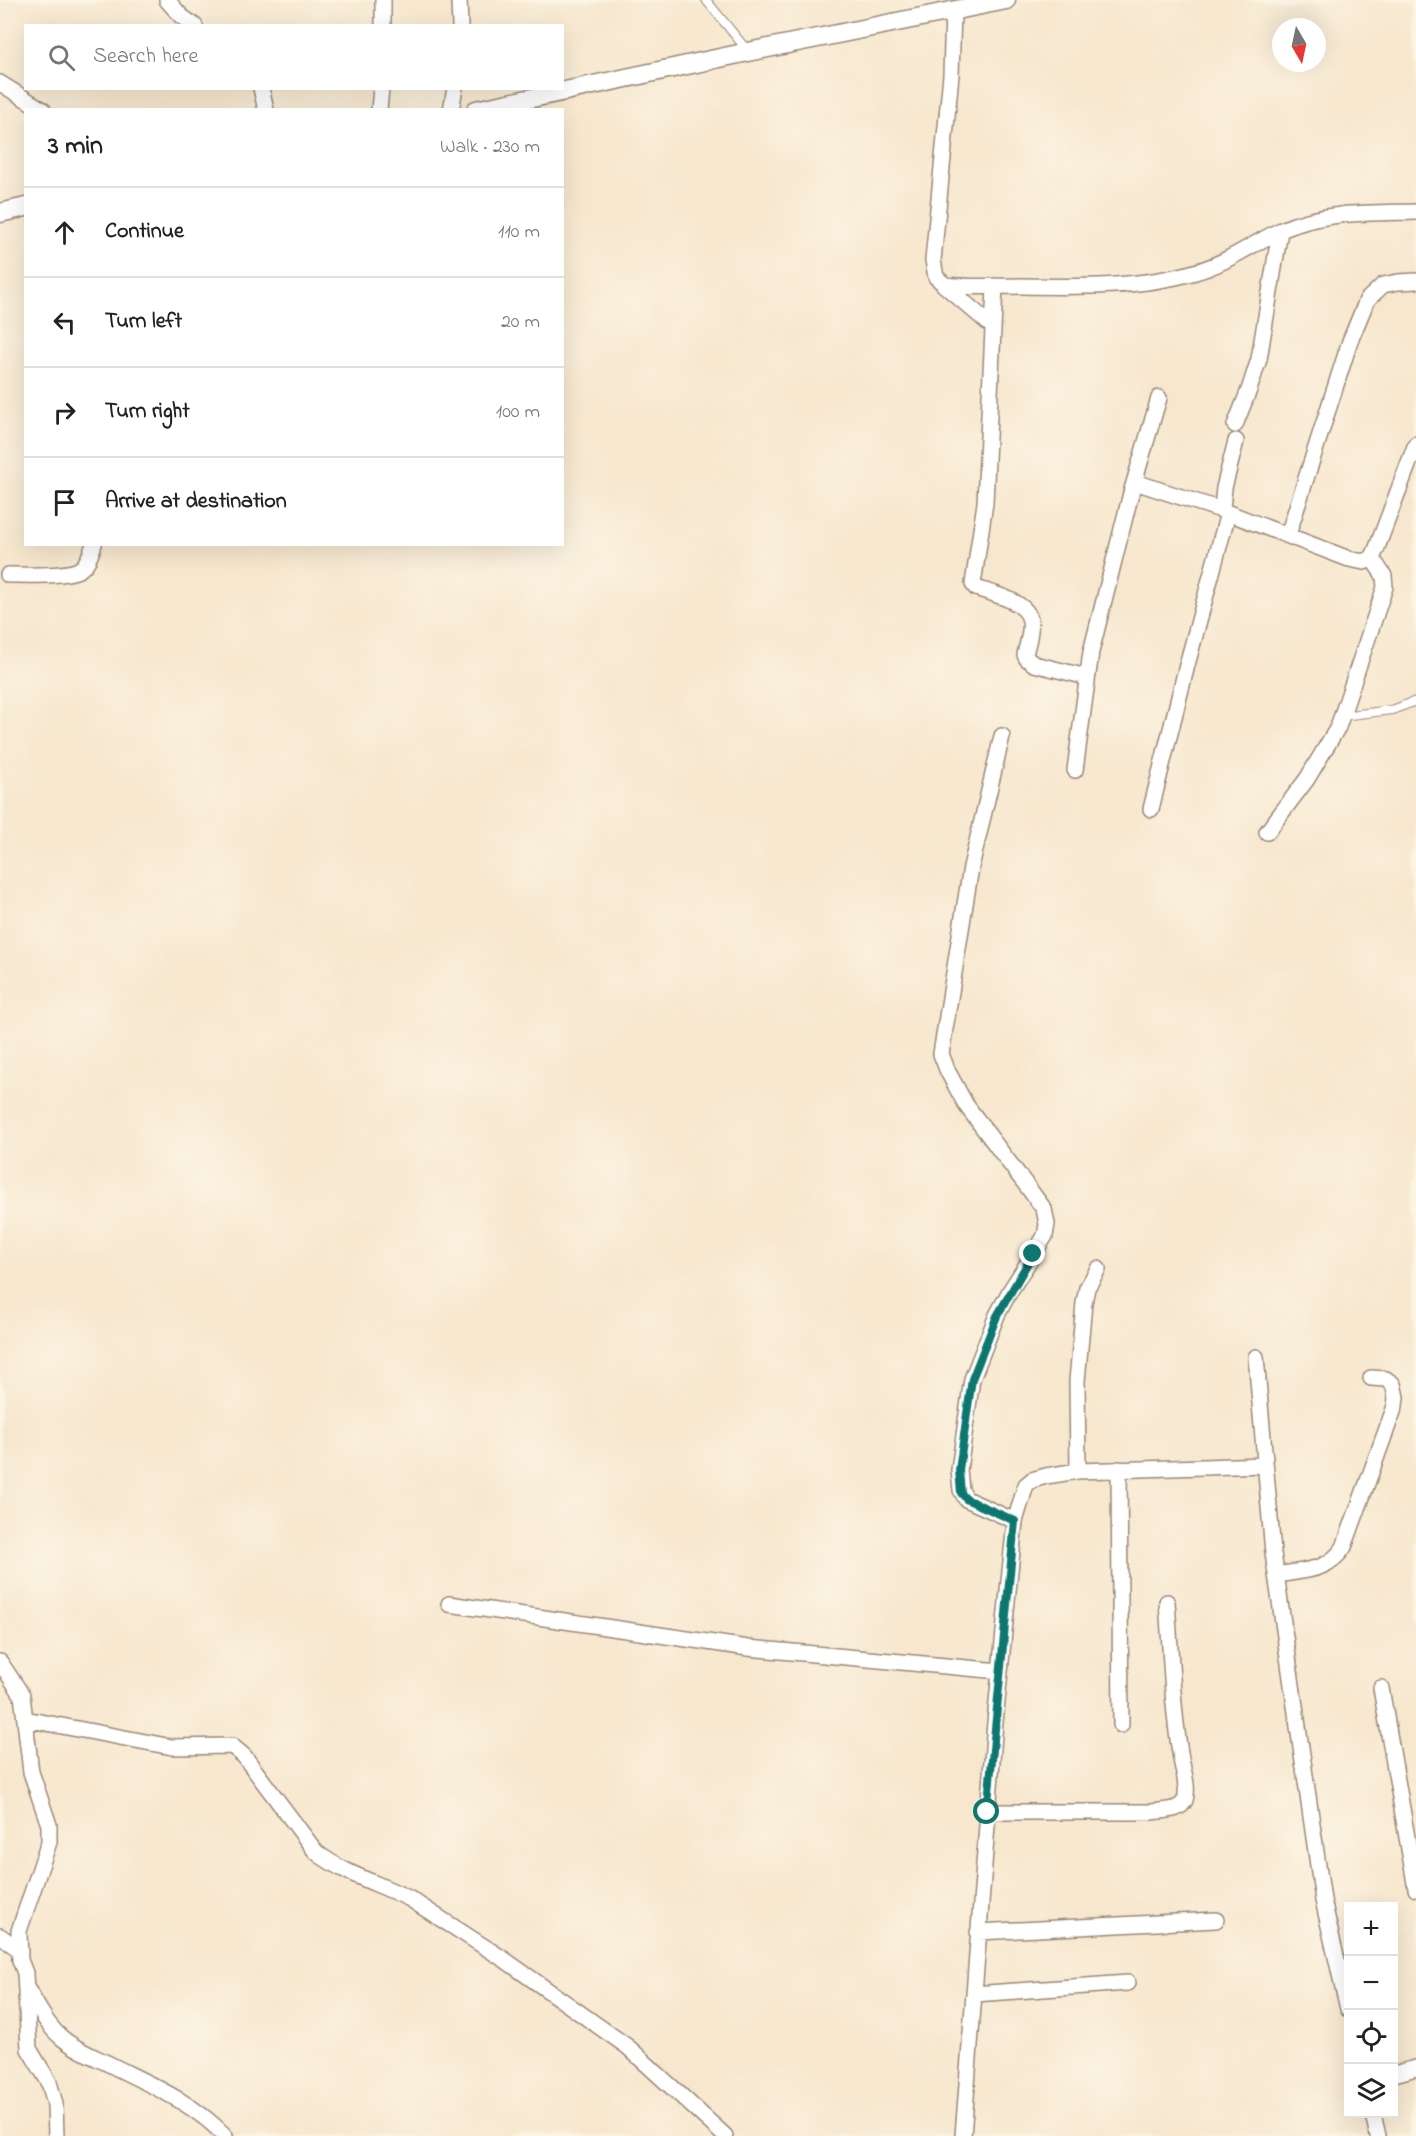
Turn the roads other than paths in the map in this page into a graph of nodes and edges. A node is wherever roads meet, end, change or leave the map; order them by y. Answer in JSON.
{"nodes":[{"id":1,"x":167,"y":0,"type":"edge"},
{"id":2,"x":383,"y":0,"type":"edge"},
{"id":3,"x":459,"y":0,"type":"edge"},
{"id":4,"x":706,"y":0,"type":"edge"},
{"id":5,"x":1006,"y":0,"type":"edge"},
{"id":6,"x":953,"y":12,"type":"junction"},
{"id":7,"x":192,"y":24,"type":"edge"},
{"id":8,"x":383,"y":24,"type":"edge"},
{"id":9,"x":460,"y":24,"type":"edge"},
{"id":10,"x":748,"y":51,"type":"junction"},
{"id":11,"x":0,"y":83,"type":"edge"},
{"id":12,"x":261,"y":90,"type":"edge"},
{"id":13,"x":381,"y":90,"type":"edge"},
{"id":14,"x":455,"y":90,"type":"edge"},
{"id":15,"x":40,"y":108,"type":"edge"},
{"id":16,"x":266,"y":108,"type":"edge"},
{"id":17,"x":379,"y":108,"type":"edge"},
{"id":18,"x":451,"y":108,"type":"edge"},
{"id":19,"x":486,"y":108,"type":"edge"},
{"id":20,"x":24,"y":207,"type":"edge"},
{"id":21,"x":1416,"y":212,"type":"edge"},
{"id":22,"x":0,"y":213,"type":"edge"},
{"id":23,"x":1280,"y":231,"type":"junction"},
{"id":24,"x":1416,"y":281,"type":"edge"},
{"id":25,"x":941,"y":282,"type":"junction"},
{"id":26,"x":995,"y":286,"type":"junction"},
{"id":27,"x":993,"y":327,"type":"junction"},
{"id":28,"x":1159,"y":398,"type":"dead end"},
{"id":29,"x":1235,"y":425,"type":"dead end"},
{"id":30,"x":1236,"y":441,"type":"dead end"},
{"id":31,"x":1416,"y":444,"type":"edge"},
{"id":32,"x":1135,"y":482,"type":"junction"},
{"id":33,"x":1223,"y":511,"type":"junction"},
{"id":34,"x":1288,"y":536,"type":"junction"},
{"id":35,"x":93,"y":546,"type":"edge"},
{"id":36,"x":1372,"y":558,"type":"junction"},
{"id":37,"x":8,"y":575,"type":"dead end"},
{"id":38,"x":1088,"y":677,"type":"junction"},
{"id":39,"x":1416,"y":701,"type":"edge"},
{"id":40,"x":1342,"y":716,"type":"junction"},
{"id":41,"x":1002,"y":736,"type":"dead end"},
{"id":42,"x":1075,"y":770,"type":"dead end"},
{"id":43,"x":1151,"y":809,"type":"dead end"},
{"id":44,"x":1267,"y":832,"type":"dead end"},
{"id":45,"x":1098,"y":1269,"type":"dead end"},
{"id":46,"x":1256,"y":1358,"type":"dead end"},
{"id":47,"x":1371,"y":1378,"type":"dead end"},
{"id":48,"x":1265,"y":1465,"type":"junction"},
{"id":49,"x":1119,"y":1469,"type":"junction"},
{"id":50,"x":1078,"y":1471,"type":"junction"},
{"id":51,"x":1015,"y":1521,"type":"junction"},
{"id":52,"x":1276,"y":1575,"type":"junction"},
{"id":53,"x":1167,"y":1602,"type":"dead end"},
{"id":54,"x":449,"y":1604,"type":"dead end"},
{"id":55,"x":0,"y":1662,"type":"edge"},
{"id":56,"x":1000,"y":1671,"type":"junction"},
{"id":57,"x":1381,"y":1688,"type":"dead end"},
{"id":58,"x":25,"y":1719,"type":"junction"},
{"id":59,"x":1121,"y":1725,"type":"dead end"},
{"id":60,"x":987,"y":1812,"type":"junction"},
{"id":61,"x":1416,"y":1889,"type":"edge"},
{"id":62,"x":1216,"y":1920,"type":"dead end"},
{"id":63,"x":978,"y":1932,"type":"junction"},
{"id":64,"x":0,"y":1936,"type":"edge"},
{"id":65,"x":20,"y":1950,"type":"junction"},
{"id":66,"x":1128,"y":1983,"type":"dead end"},
{"id":67,"x":26,"y":1986,"type":"junction"},
{"id":68,"x":1344,"y":1992,"type":"edge"},
{"id":69,"x":974,"y":1994,"type":"junction"},
{"id":70,"x":1416,"y":2068,"type":"edge"},
{"id":71,"x":1398,"y":2073,"type":"edge"},
{"id":72,"x":1374,"y":2118,"type":"edge"},
{"id":73,"x":56,"y":2136,"type":"edge"},
{"id":74,"x":225,"y":2136,"type":"edge"},
{"id":75,"x":724,"y":2136,"type":"edge"},
{"id":76,"x":963,"y":2136,"type":"edge"},
{"id":77,"x":1378,"y":2136,"type":"edge"}],
"edges":[{"from":1,"to":7,"type":"street"},
{"from":2,"to":8,"type":"street"},
{"from":3,"to":9,"type":"street"},
{"from":4,"to":10,"type":"lane"},
{"from":5,"to":6,"type":"street"},
{"from":6,"to":10,"type":"street"},
{"from":6,"to":25,"type":"street"},
{"from":10,"to":19,"type":"street"},
{"from":11,"to":15,"type":"street"},
{"from":12,"to":16,"type":"street"},
{"from":13,"to":17,"type":"street"},
{"from":14,"to":18,"type":"street"},
{"from":20,"to":22,"type":"street"},
{"from":21,"to":23,"type":"street"},
{"from":23,"to":26,"type":"street"},
{"from":23,"to":29,"type":"street"},
{"from":24,"to":34,"type":"street"},
{"from":25,"to":26,"type":"street"},
{"from":25,"to":27,"type":"street"},
{"from":26,"to":27,"type":"street"},
{"from":27,"to":38,"type":"street"},
{"from":28,"to":32,"type":"street"},
{"from":30,"to":33,"type":"street"},
{"from":31,"to":36,"type":"street"},
{"from":32,"to":33,"type":"street"},
{"from":32,"to":38,"type":"street"},
{"from":33,"to":34,"type":"street"},
{"from":33,"to":43,"type":"street"},
{"from":34,"to":36,"type":"street"},
{"from":35,"to":37,"type":"street"},
{"from":36,"to":40,"type":"street"},
{"from":38,"to":42,"type":"street"},
{"from":39,"to":40,"type":"lane"},
{"from":40,"to":44,"type":"street"},
{"from":41,"to":51,"type":"street"},
{"from":45,"to":50,"type":"street"},
{"from":46,"to":48,"type":"street"},
{"from":47,"to":52,"type":"street"},
{"from":48,"to":49,"type":"street"},
{"from":48,"to":52,"type":"street"},
{"from":49,"to":50,"type":"street"},
{"from":49,"to":59,"type":"street"},
{"from":50,"to":51,"type":"street"},
{"from":51,"to":56,"type":"street"},
{"from":52,"to":68,"type":"street"},
{"from":53,"to":60,"type":"street"},
{"from":54,"to":56,"type":"street"},
{"from":55,"to":58,"type":"street"},
{"from":56,"to":60,"type":"street"},
{"from":57,"to":61,"type":"street"},
{"from":58,"to":65,"type":"street"},
{"from":58,"to":75,"type":"street"},
{"from":60,"to":63,"type":"street"},
{"from":62,"to":63,"type":"street"},
{"from":63,"to":69,"type":"street"},
{"from":64,"to":65,"type":"street"},
{"from":65,"to":67,"type":"street"},
{"from":66,"to":69,"type":"street"},
{"from":67,"to":73,"type":"street"},
{"from":67,"to":74,"type":"street"},
{"from":69,"to":76,"type":"street"},
{"from":70,"to":71,"type":"street"},
{"from":72,"to":77,"type":"street"}]}
